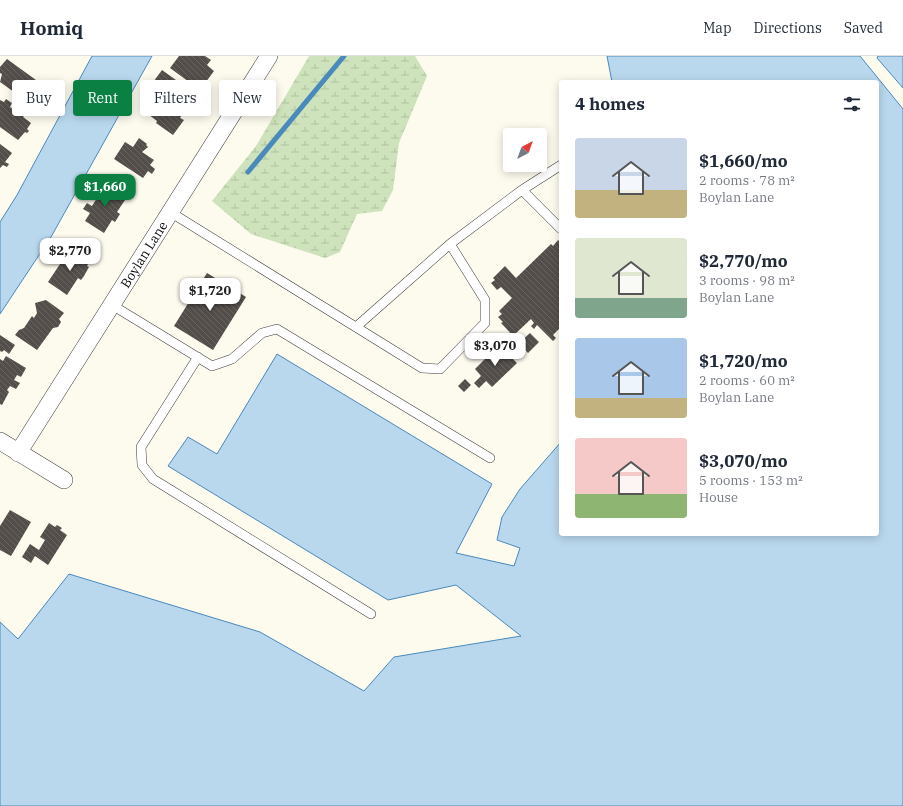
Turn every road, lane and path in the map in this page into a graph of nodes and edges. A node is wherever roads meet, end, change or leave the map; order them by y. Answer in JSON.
{"nodes":[{"id":1,"x":269,"y":56,"type":"edge"},
{"id":2,"x":559,"y":166,"type":"edge"},
{"id":3,"x":522,"y":190,"type":"junction"},
{"id":4,"x":170,"y":212,"type":"junction"},
{"id":5,"x":559,"y":227,"type":"edge"},
{"id":6,"x":450,"y":244,"type":"junction"},
{"id":7,"x":112,"y":304,"type":"junction"},
{"id":8,"x":356,"y":327,"type":"junction"},
{"id":9,"x":198,"y":357,"type":"junction"},
{"id":10,"x":0,"y":442,"type":"edge"},
{"id":11,"x":18,"y":453,"type":"junction"},
{"id":12,"x":490,"y":458,"type":"dead end"},
{"id":13,"x":64,"y":480,"type":"dead end"},
{"id":14,"x":371,"y":614,"type":"dead end"}],
"edges":[{"from":1,"to":4,"type":"street","name":"Boylan Lane"},
{"from":2,"to":3,"type":"lane"},
{"from":3,"to":5,"type":"lane"},
{"from":3,"to":6,"type":"lane"},
{"from":4,"to":7,"type":"street","name":"Boylan Lane"},
{"from":4,"to":8,"type":"lane"},
{"from":6,"to":8,"type":"lane"},
{"from":6,"to":8,"type":"lane"},
{"from":7,"to":9,"type":"lane"},
{"from":7,"to":11,"type":"street","name":"Boylan Lane"},
{"from":9,"to":12,"type":"lane"},
{"from":9,"to":14,"type":"lane"},
{"from":10,"to":11,"type":"street"},
{"from":11,"to":13,"type":"street"}]}
